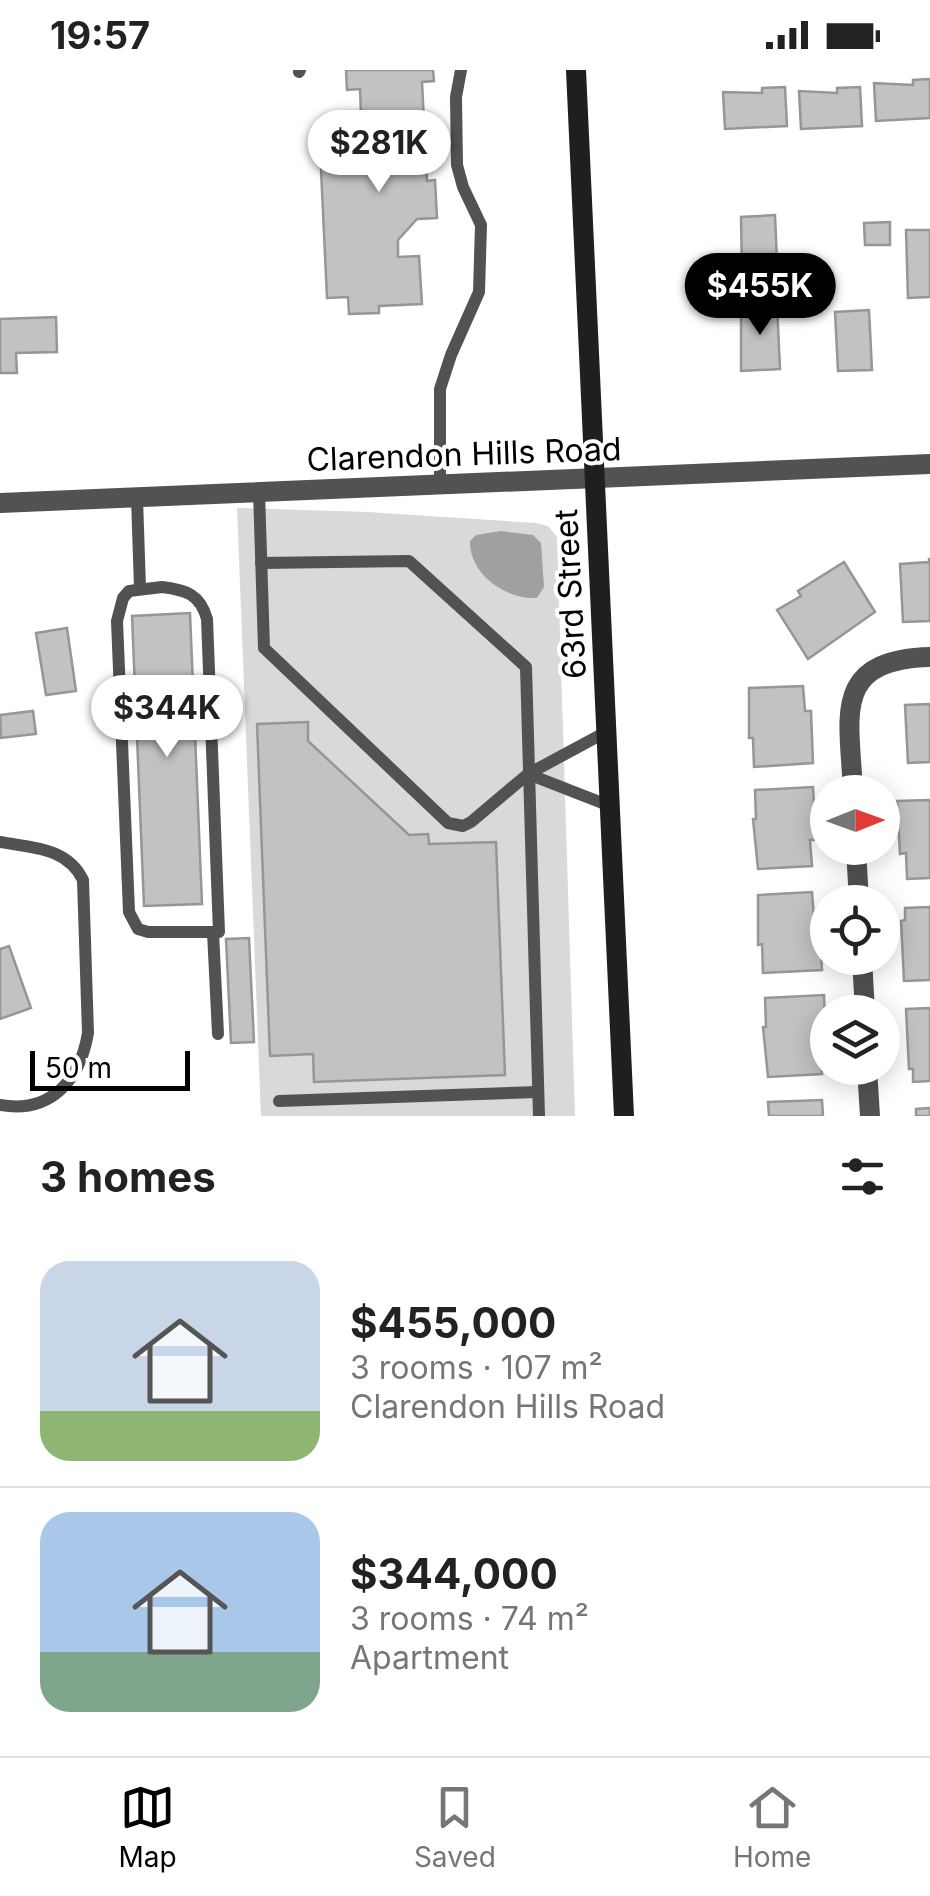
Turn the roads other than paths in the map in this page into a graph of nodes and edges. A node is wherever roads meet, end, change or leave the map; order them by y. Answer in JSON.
{"nodes":[{"id":1,"x":461,"y":70,"type":"edge"},
{"id":2,"x":576,"y":70,"type":"edge"},
{"id":3,"x":930,"y":464,"type":"edge"},
{"id":4,"x":595,"y":478,"type":"junction"},
{"id":5,"x":440,"y":485,"type":"junction"},
{"id":6,"x":258,"y":492,"type":"junction"},
{"id":7,"x":137,"y":498,"type":"junction"},
{"id":8,"x":0,"y":504,"type":"edge"},
{"id":9,"x":261,"y":563,"type":"junction"},
{"id":10,"x":140,"y":588,"type":"junction"},
{"id":11,"x":920,"y":658,"type":"edge"},
{"id":12,"x":606,"y":732,"type":"junction"},
{"id":13,"x":528,"y":774,"type":"junction"},
{"id":14,"x":853,"y":775,"type":"edge"},
{"id":15,"x":610,"y":806,"type":"junction"},
{"id":16,"x":0,"y":842,"type":"edge"},
{"id":17,"x":214,"y":932,"type":"junction"},
{"id":18,"x":218,"y":1034,"type":"dead end"},
{"id":19,"x":869,"y":1085,"type":"edge"},
{"id":20,"x":537,"y":1092,"type":"junction"},
{"id":21,"x":279,"y":1101,"type":"dead end"},
{"id":22,"x":0,"y":1105,"type":"edge"},
{"id":23,"x":539,"y":1116,"type":"edge"},
{"id":24,"x":624,"y":1116,"type":"edge"},
{"id":25,"x":870,"y":1116,"type":"edge"}],
"edges":[{"from":1,"to":5,"type":"lane"},
{"from":2,"to":4,"type":"main road","name":"63rd Street"},
{"from":3,"to":4,"type":"street","name":"Clarendon Hills Road"},
{"from":4,"to":5,"type":"street","name":"Clarendon Hills Road"},
{"from":4,"to":12,"type":"main road","name":"63rd Street"},
{"from":5,"to":6,"type":"street","name":"Clarendon Hills Road"},
{"from":6,"to":7,"type":"street","name":"Clarendon Hills Road"},
{"from":6,"to":9,"type":"lane"},
{"from":7,"to":8,"type":"street","name":"Clarendon Hills Road"},
{"from":7,"to":10,"type":"lane"},
{"from":9,"to":13,"type":"lane"},
{"from":9,"to":13,"type":"lane"},
{"from":10,"to":17,"type":"lane"},
{"from":10,"to":17,"type":"lane"},
{"from":11,"to":14,"type":"street"},
{"from":12,"to":13,"type":"lane"},
{"from":12,"to":15,"type":"main road","name":"63rd Street"},
{"from":13,"to":15,"type":"lane"},
{"from":13,"to":20,"type":"lane"},
{"from":15,"to":24,"type":"main road","name":"63rd Street"},
{"from":16,"to":22,"type":"lane"},
{"from":17,"to":18,"type":"lane"},
{"from":19,"to":25,"type":"street"},
{"from":20,"to":21,"type":"lane"},
{"from":20,"to":23,"type":"lane"}]}
